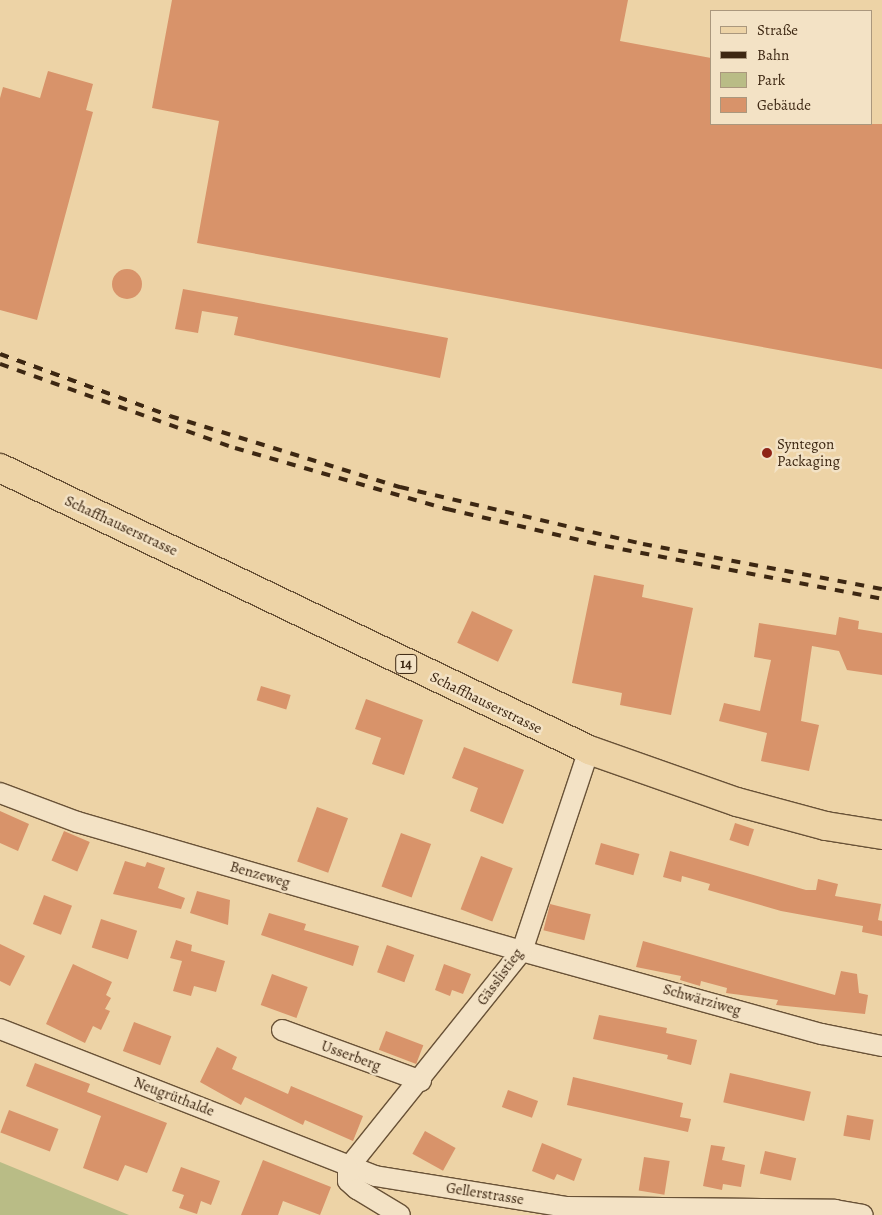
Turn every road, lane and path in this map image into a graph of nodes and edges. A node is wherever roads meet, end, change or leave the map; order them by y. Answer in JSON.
{"nodes":[{"id":1,"x":0,"y":468,"type":"edge"},
{"id":2,"x":589,"y":750,"type":"junction"},
{"id":3,"x":0,"y":793,"type":"edge"},
{"id":4,"x":882,"y":835,"type":"edge"},
{"id":5,"x":522,"y":951,"type":"junction"},
{"id":6,"x":0,"y":1029,"type":"edge"},
{"id":7,"x":282,"y":1030,"type":"dead end"},
{"id":8,"x":882,"y":1046,"type":"edge"},
{"id":9,"x":421,"y":1081,"type":"junction"},
{"id":10,"x":348,"y":1168,"type":"junction"},
{"id":11,"x":400,"y":1215,"type":"edge"},
{"id":12,"x":864,"y":1215,"type":"edge"}],
"edges":[{"from":1,"to":2,"type":"main road","name":"Schaffhauserstrasse","number":"14"},
{"from":2,"to":4,"type":"main road","name":"Schaffhauserstrasse","number":"14"},
{"from":2,"to":5,"type":"street","name":"Gässlistieg"},
{"from":3,"to":5,"type":"street","name":"Benzeweg"},
{"from":5,"to":8,"type":"street","name":"Schwärziweg"},
{"from":5,"to":9,"type":"street","name":"Gässlistieg"},
{"from":6,"to":10,"type":"street","name":"Neugrüthalde"},
{"from":7,"to":9,"type":"street","name":"Usserberg"},
{"from":9,"to":10,"type":"street","name":"Gässlistieg"},
{"from":10,"to":11,"type":"street"},
{"from":10,"to":12,"type":"street","name":"Gellerstrasse"}]}
